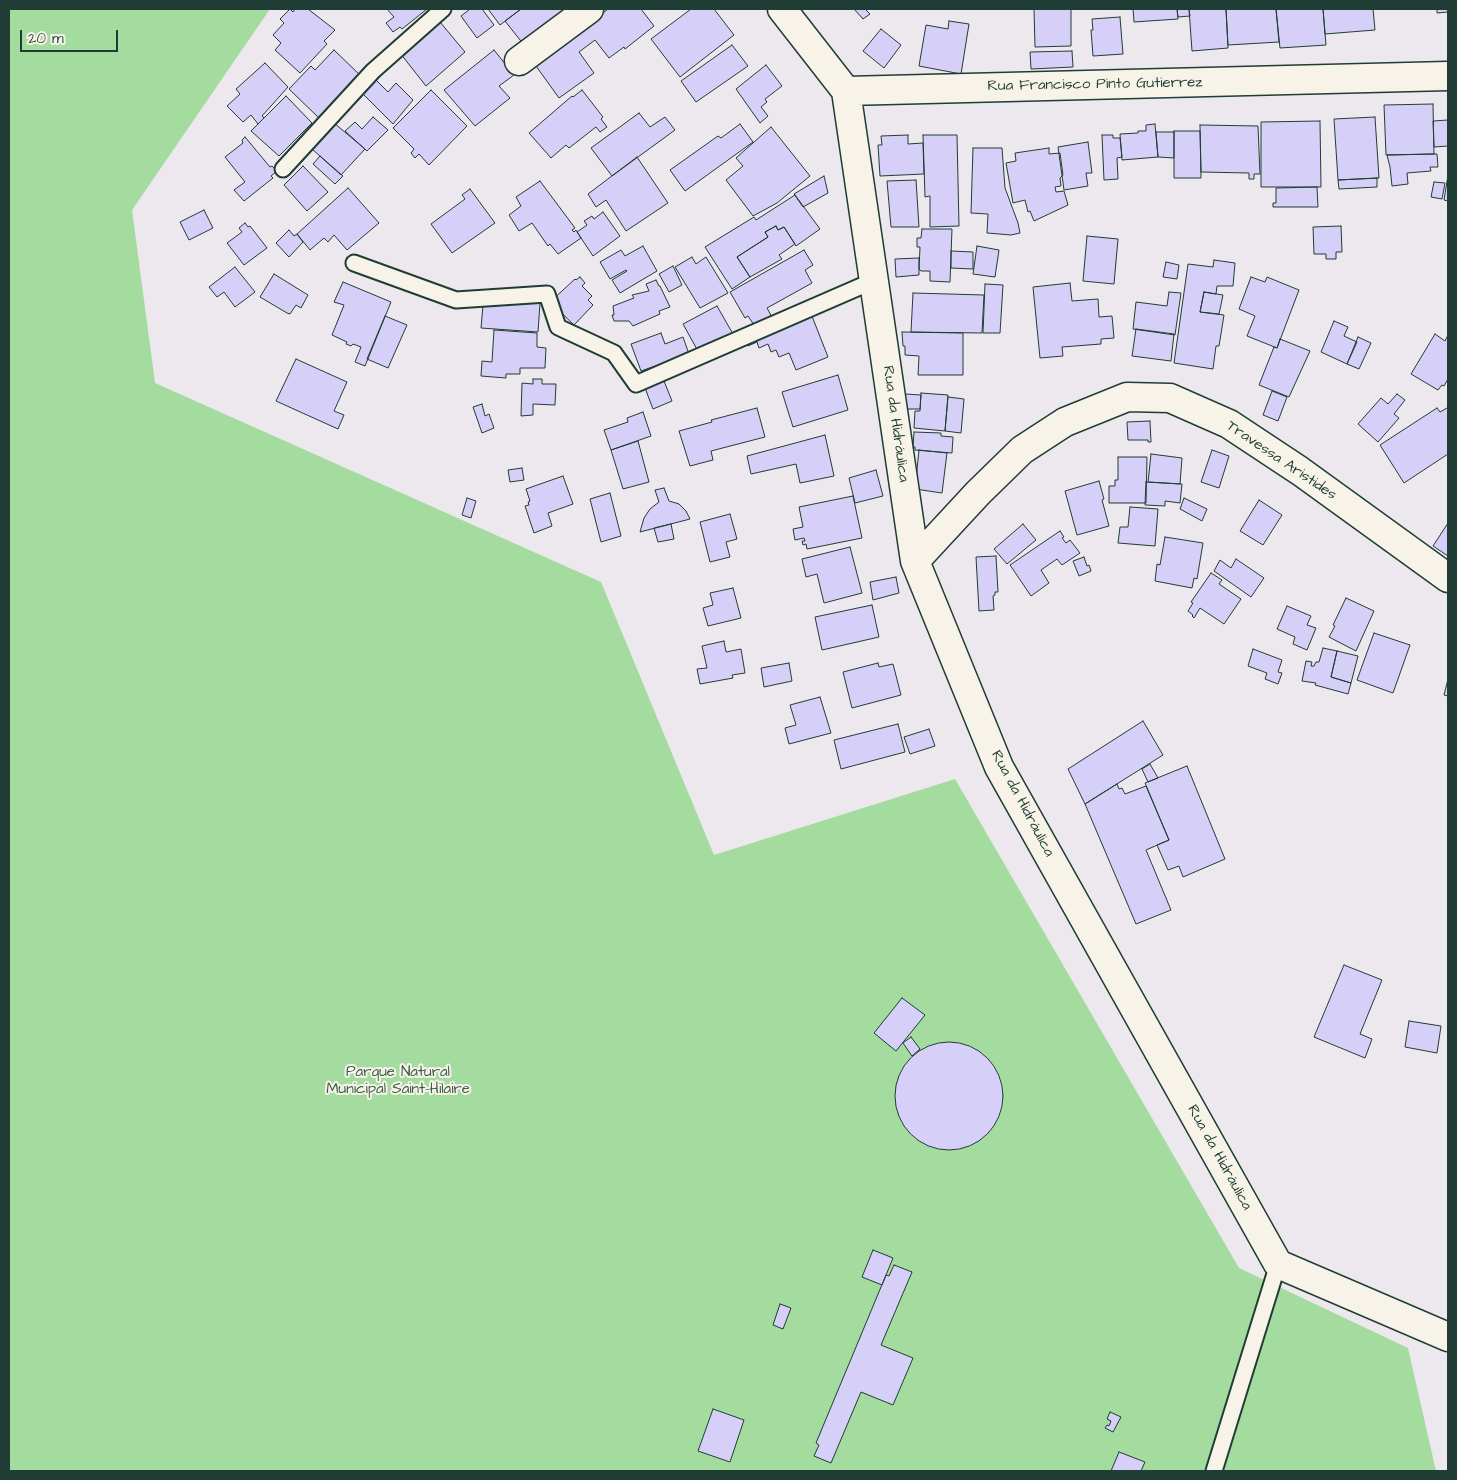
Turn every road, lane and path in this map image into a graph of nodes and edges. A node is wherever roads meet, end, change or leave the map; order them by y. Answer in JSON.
{"nodes":[{"id":1,"x":443,"y":9,"type":"edge"},
{"id":2,"x":589,"y":9,"type":"edge"},
{"id":3,"x":782,"y":9,"type":"edge"},
{"id":4,"x":519,"y":61,"type":"dead end"},
{"id":5,"x":1448,"y":76,"type":"edge"},
{"id":6,"x":846,"y":91,"type":"junction"},
{"id":7,"x":283,"y":169,"type":"dead end"},
{"id":8,"x":354,"y":263,"type":"dead end"},
{"id":9,"x":873,"y":280,"type":"junction"},
{"id":10,"x":915,"y":561,"type":"junction"},
{"id":11,"x":1448,"y":578,"type":"edge"},
{"id":12,"x":1278,"y":1264,"type":"junction"},
{"id":13,"x":1448,"y":1337,"type":"edge"},
{"id":14,"x":1214,"y":1471,"type":"edge"}],
"edges":[{"from":1,"to":7,"type":"lane"},
{"from":2,"to":4,"type":"street"},
{"from":3,"to":6,"type":"street"},
{"from":5,"to":6,"type":"street","name":"Rua Francisco Pinto Gutierrez"},
{"from":6,"to":9,"type":"street","name":"Rua da Hidráulica"},
{"from":8,"to":9,"type":"lane"},
{"from":9,"to":10,"type":"street","name":"Rua da Hidráulica"},
{"from":10,"to":11,"type":"street","name":"Travessa Aristides"},
{"from":10,"to":12,"type":"street","name":"Rua da Hidráulica"},
{"from":12,"to":13,"type":"street"},
{"from":12,"to":14,"type":"lane"}]}
